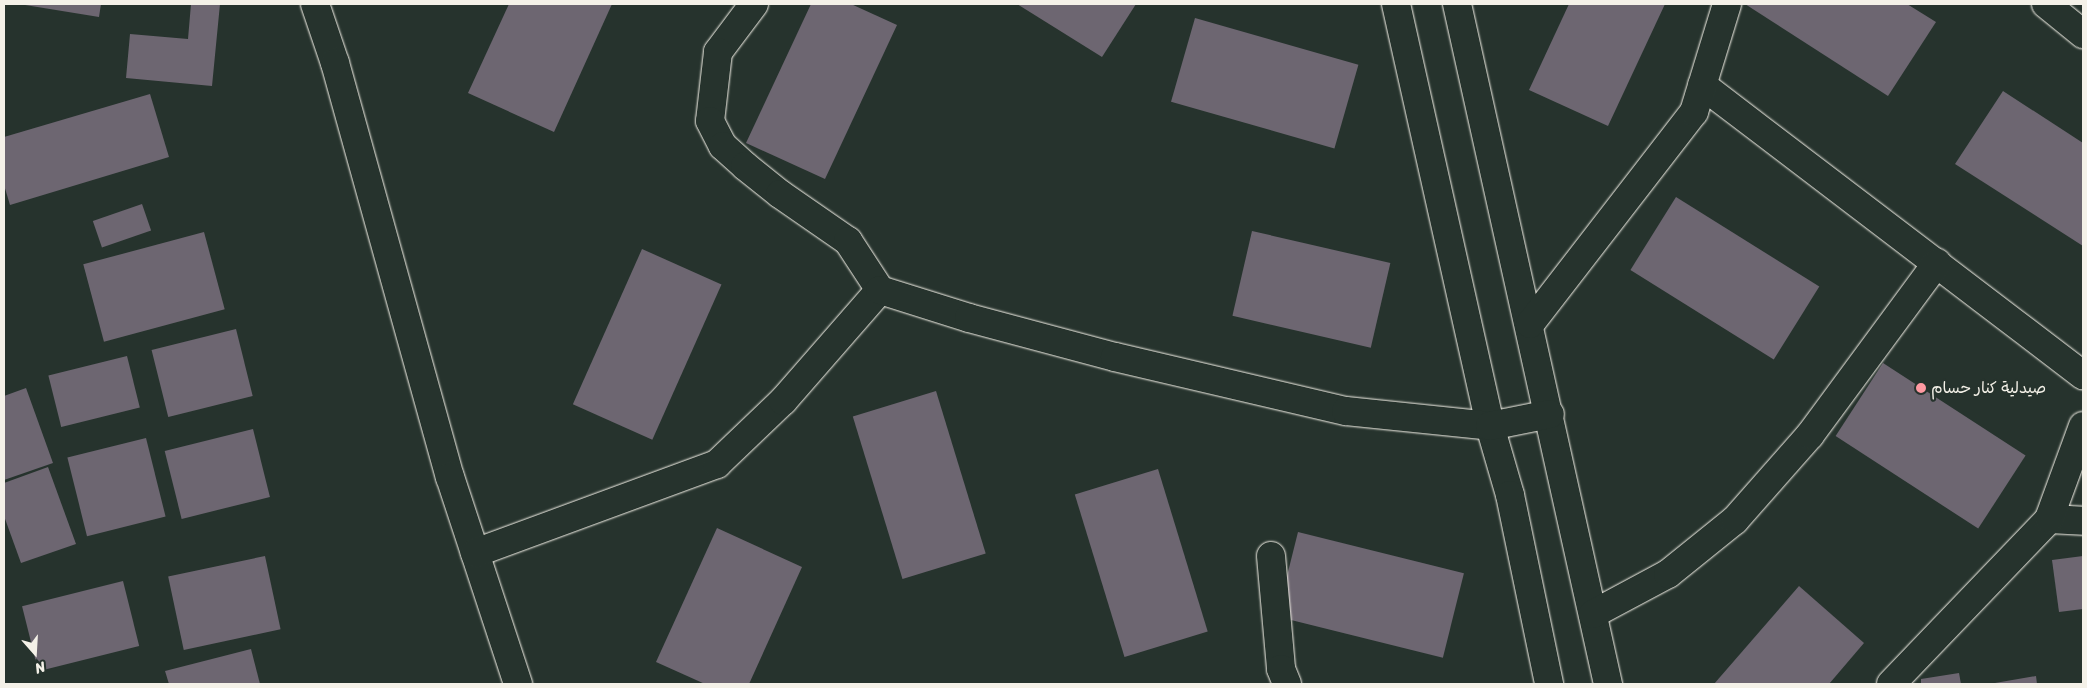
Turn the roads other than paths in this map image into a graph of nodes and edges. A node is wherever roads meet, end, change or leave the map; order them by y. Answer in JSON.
{"nodes":[{"id":1,"x":315,"y":4,"type":"edge"},
{"id":2,"x":335,"y":4,"type":"edge"},
{"id":3,"x":754,"y":4,"type":"edge"},
{"id":4,"x":1396,"y":4,"type":"edge"},
{"id":5,"x":1457,"y":4,"type":"edge"},
{"id":6,"x":1727,"y":4,"type":"edge"},
{"id":7,"x":2046,"y":4,"type":"edge"},
{"id":8,"x":2083,"y":34,"type":"edge"},
{"id":9,"x":335,"y":63,"type":"junction"},
{"id":10,"x":1702,"y":84,"type":"junction"},
{"id":11,"x":1937,"y":264,"type":"junction"},
{"id":12,"x":880,"y":290,"type":"junction"},
{"id":13,"x":1530,"y":324,"type":"junction"},
{"id":14,"x":2083,"y":375,"type":"edge"},
{"id":15,"x":1550,"y":414,"type":"junction"},
{"id":16,"x":1490,"y":426,"type":"junction"},
{"id":17,"x":2083,"y":426,"type":"edge"},
{"id":18,"x":2048,"y":519,"type":"junction"},
{"id":19,"x":2083,"y":521,"type":"edge"},
{"id":20,"x":474,"y":553,"type":"junction"},
{"id":21,"x":1271,"y":556,"type":"dead end"},
{"id":22,"x":1593,"y":614,"type":"junction"},
{"id":23,"x":518,"y":684,"type":"edge"},
{"id":24,"x":1287,"y":684,"type":"edge"},
{"id":25,"x":1549,"y":684,"type":"edge"},
{"id":26,"x":1608,"y":684,"type":"edge"},
{"id":27,"x":1891,"y":684,"type":"edge"}],
"edges":[{"from":1,"to":9,"type":"street"},
{"from":2,"to":9,"type":"street"},
{"from":3,"to":12,"type":"street"},
{"from":4,"to":16,"type":"street"},
{"from":5,"to":13,"type":"street"},
{"from":6,"to":10,"type":"street"},
{"from":7,"to":8,"type":"street"},
{"from":9,"to":20,"type":"street"},
{"from":10,"to":11,"type":"street"},
{"from":10,"to":13,"type":"street"},
{"from":11,"to":14,"type":"street"},
{"from":11,"to":22,"type":"street"},
{"from":12,"to":16,"type":"street"},
{"from":12,"to":20,"type":"street"},
{"from":13,"to":15,"type":"street"},
{"from":15,"to":16,"type":"street"},
{"from":15,"to":22,"type":"street"},
{"from":16,"to":25,"type":"street"},
{"from":17,"to":18,"type":"street"},
{"from":18,"to":19,"type":"street"},
{"from":18,"to":27,"type":"street"},
{"from":20,"to":23,"type":"street"},
{"from":21,"to":24,"type":"street"},
{"from":22,"to":26,"type":"street"}]}
